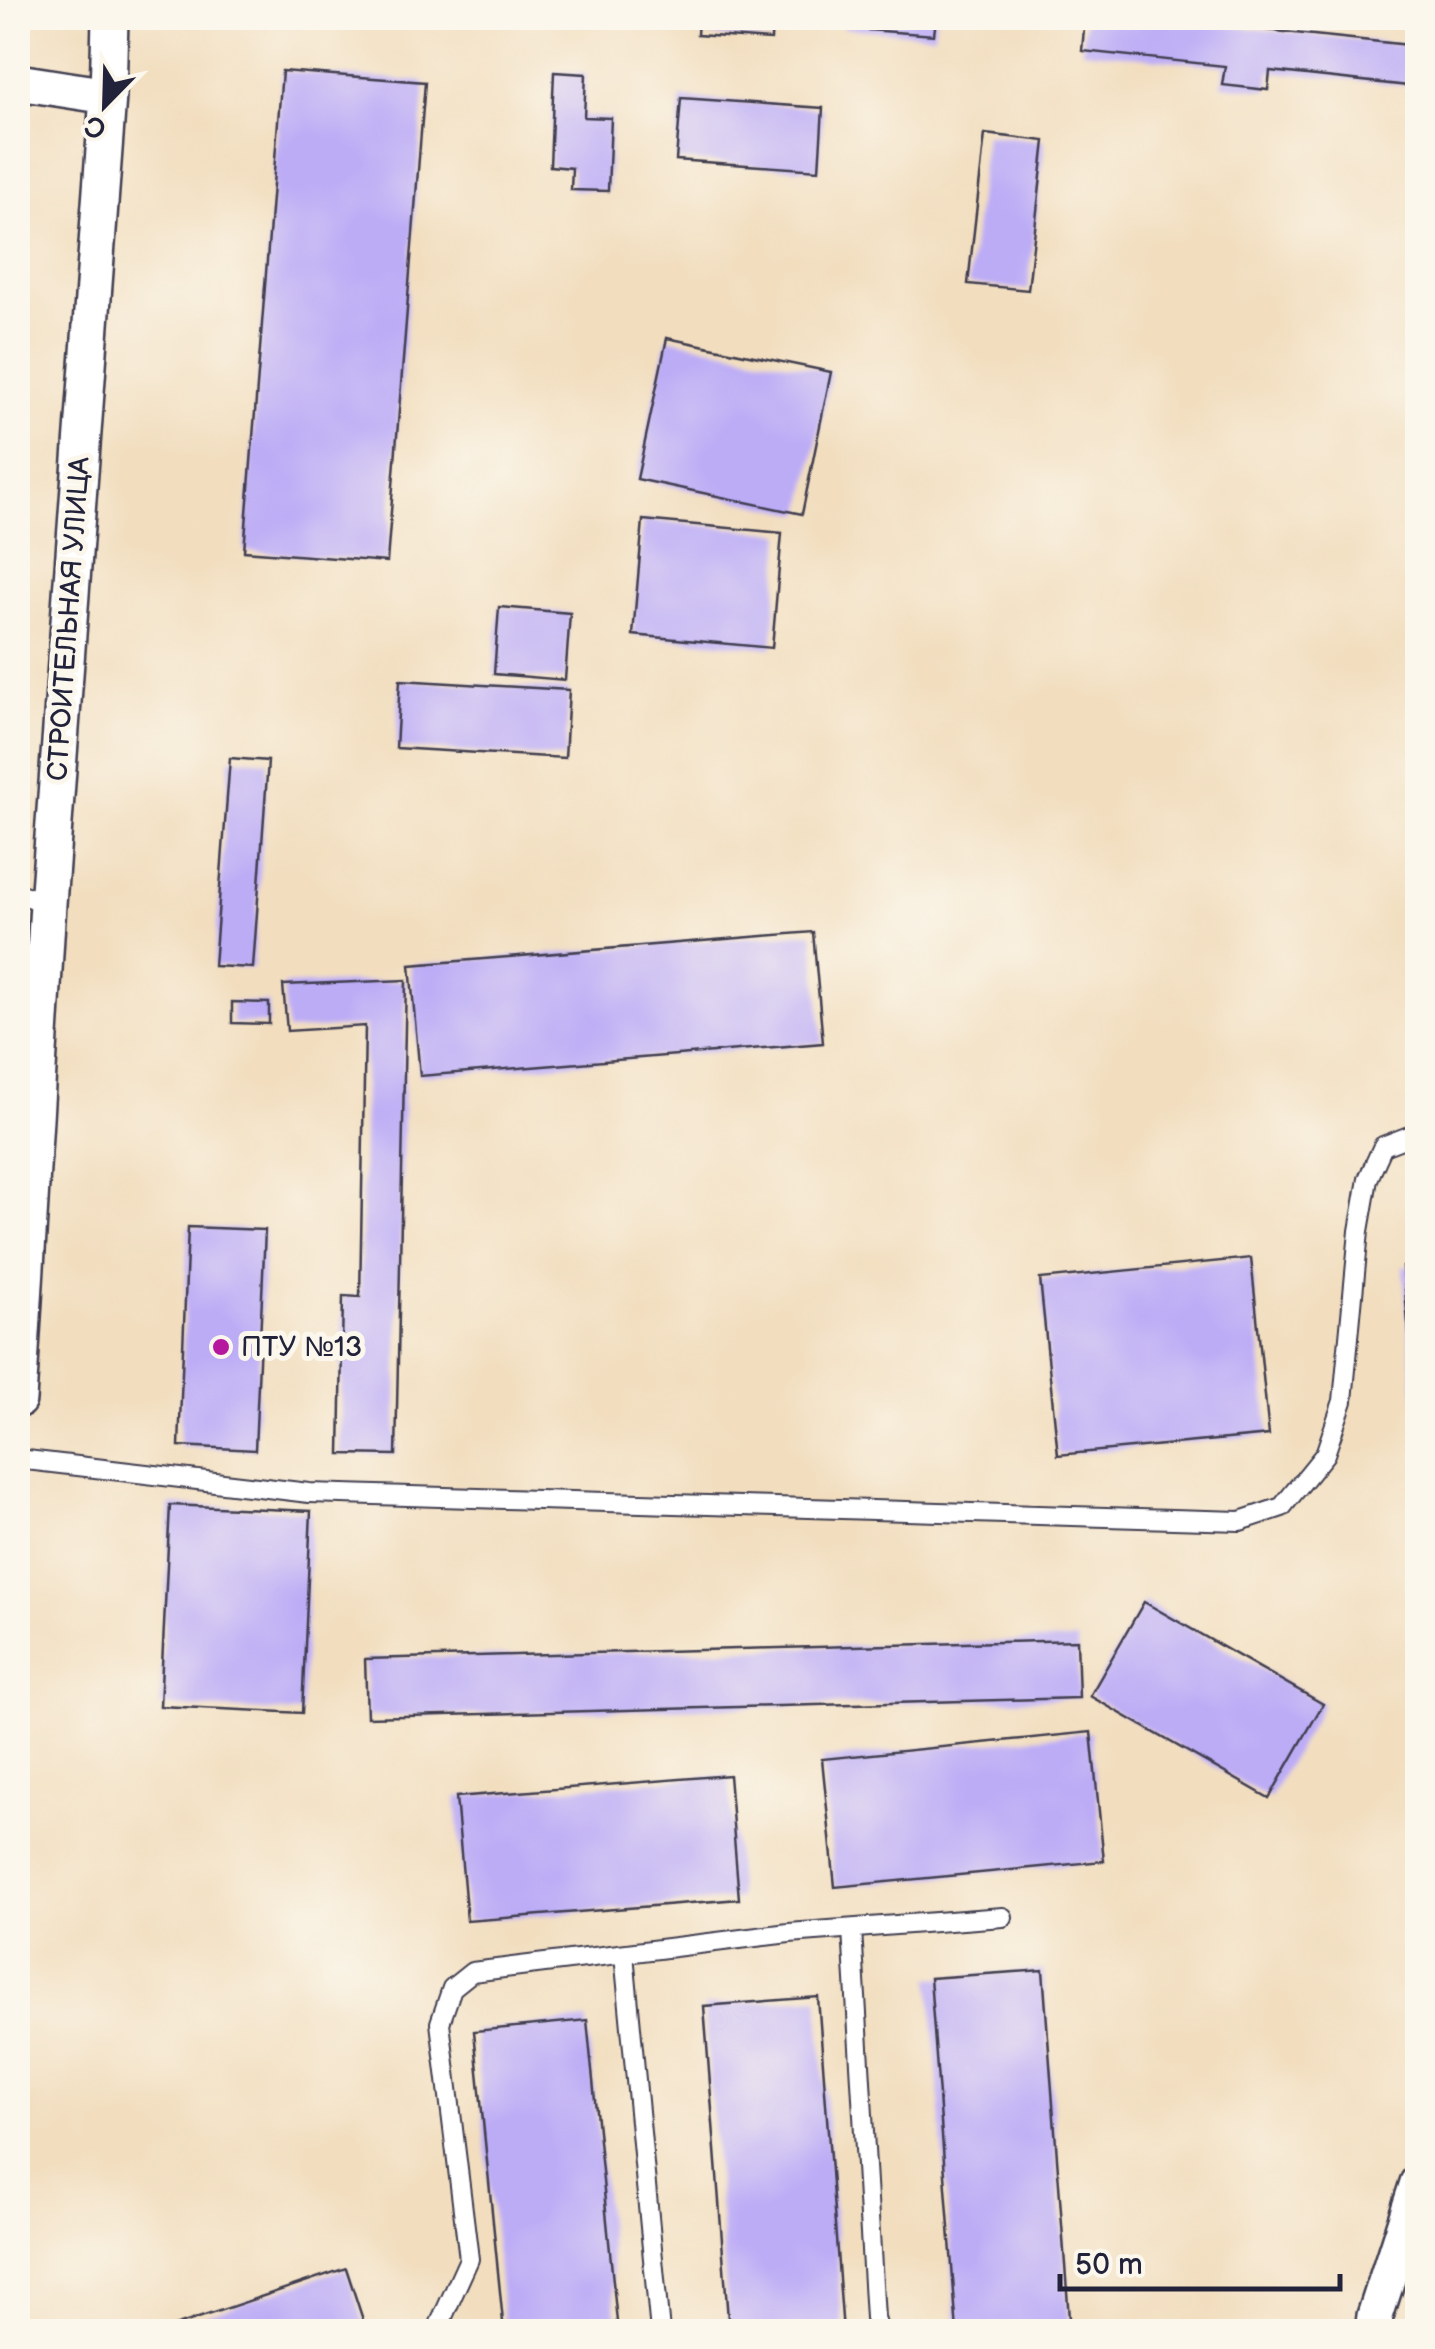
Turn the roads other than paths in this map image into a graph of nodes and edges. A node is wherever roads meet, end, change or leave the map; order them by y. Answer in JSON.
{"nodes":[{"id":1,"x":110,"y":18,"type":"edge"},
{"id":2,"x":18,"y":82,"type":"edge"},
{"id":3,"x":108,"y":96,"type":"junction"},
{"id":4,"x":33,"y":898,"type":"edge"},
{"id":5,"x":1418,"y":1136,"type":"edge"},
{"id":6,"x":18,"y":1400,"type":"edge"},
{"id":7,"x":18,"y":1460,"type":"edge"},
{"id":8,"x":1002,"y":1917,"type":"dead end"},
{"id":9,"x":852,"y":1928,"type":"junction"},
{"id":10,"x":624,"y":1954,"type":"junction"},
{"id":11,"x":1418,"y":2183,"type":"edge"},
{"id":12,"x":436,"y":2332,"type":"edge"},
{"id":13,"x":660,"y":2332,"type":"edge"},
{"id":14,"x":879,"y":2332,"type":"edge"},
{"id":15,"x":1374,"y":2332,"type":"edge"}],
"edges":[{"from":1,"to":3,"type":"street","name":"СТРОИТЕЛЬНАЯ УЛИЦА"},
{"from":2,"to":3,"type":"street"},
{"from":3,"to":4,"type":"street","name":"СТРОИТЕЛЬНАЯ УЛИЦА"},
{"from":4,"to":6,"type":"street","name":"СТРОИТЕЛЬНАЯ УЛИЦА"},
{"from":5,"to":7,"type":"lane"},
{"from":8,"to":9,"type":"lane"},
{"from":9,"to":10,"type":"lane"},
{"from":9,"to":14,"type":"lane"},
{"from":10,"to":12,"type":"lane"},
{"from":10,"to":13,"type":"lane"},
{"from":11,"to":15,"type":"street"}]}
